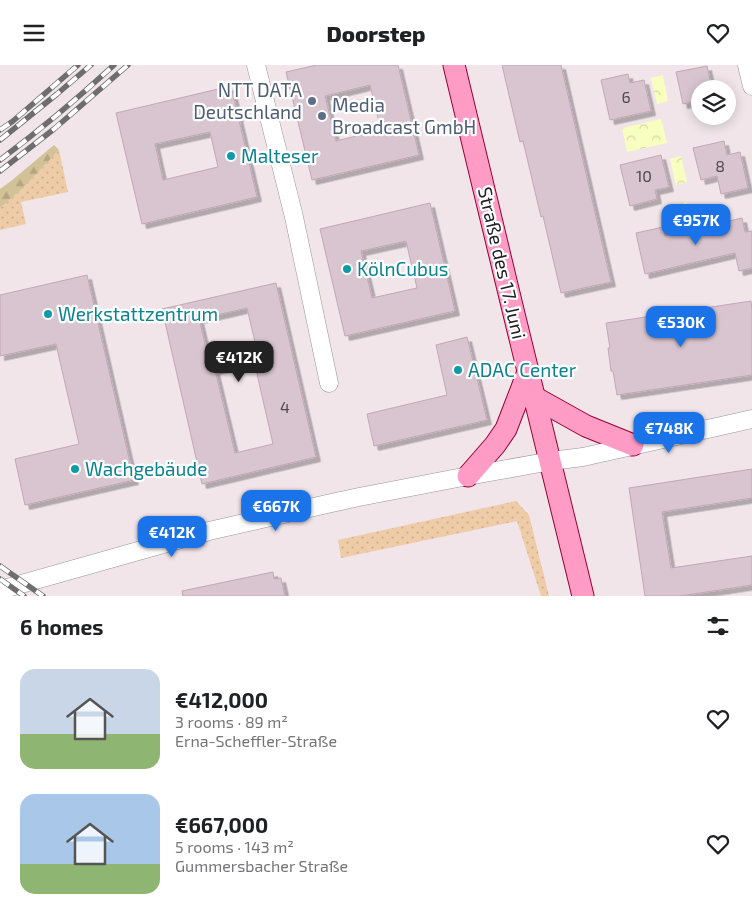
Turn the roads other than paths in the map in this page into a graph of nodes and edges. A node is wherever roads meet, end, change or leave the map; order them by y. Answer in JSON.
{"nodes":[{"id":1,"x":256,"y":65,"type":"edge"},
{"id":2,"x":747,"y":65,"type":"edge"},
{"id":3,"x":459,"y":72,"type":"edge"},
{"id":4,"x":752,"y":86,"type":"edge"},
{"id":5,"x":528,"y":372,"type":"junction"},
{"id":6,"x":329,"y":383,"type":"dead end"},
{"id":7,"x":534,"y":397,"type":"junction"},
{"id":8,"x":752,"y":419,"type":"edge"},
{"id":9,"x":633,"y":445,"type":"junction"},
{"id":10,"x":551,"y":461,"type":"junction"},
{"id":11,"x":468,"y":476,"type":"junction"},
{"id":12,"x":0,"y":590,"type":"edge"},
{"id":13,"x":583,"y":596,"type":"edge"}],
"edges":[{"from":1,"to":6,"type":"street"},
{"from":2,"to":4,"type":"street"},
{"from":3,"to":5,"type":"main road","name":"Straße des 17. Juni"},
{"from":5,"to":7,"type":"main road","name":"Straße des 17. Juni"},
{"from":5,"to":11,"type":"main road"},
{"from":7,"to":9,"type":"main road"},
{"from":7,"to":10,"type":"main road","name":"Straße des 17. Juni"},
{"from":8,"to":9,"type":"street"},
{"from":9,"to":10,"type":"street"},
{"from":10,"to":11,"type":"street"},
{"from":10,"to":13,"type":"main road","name":"Straße des 17. Juni"},
{"from":11,"to":12,"type":"street"}]}
